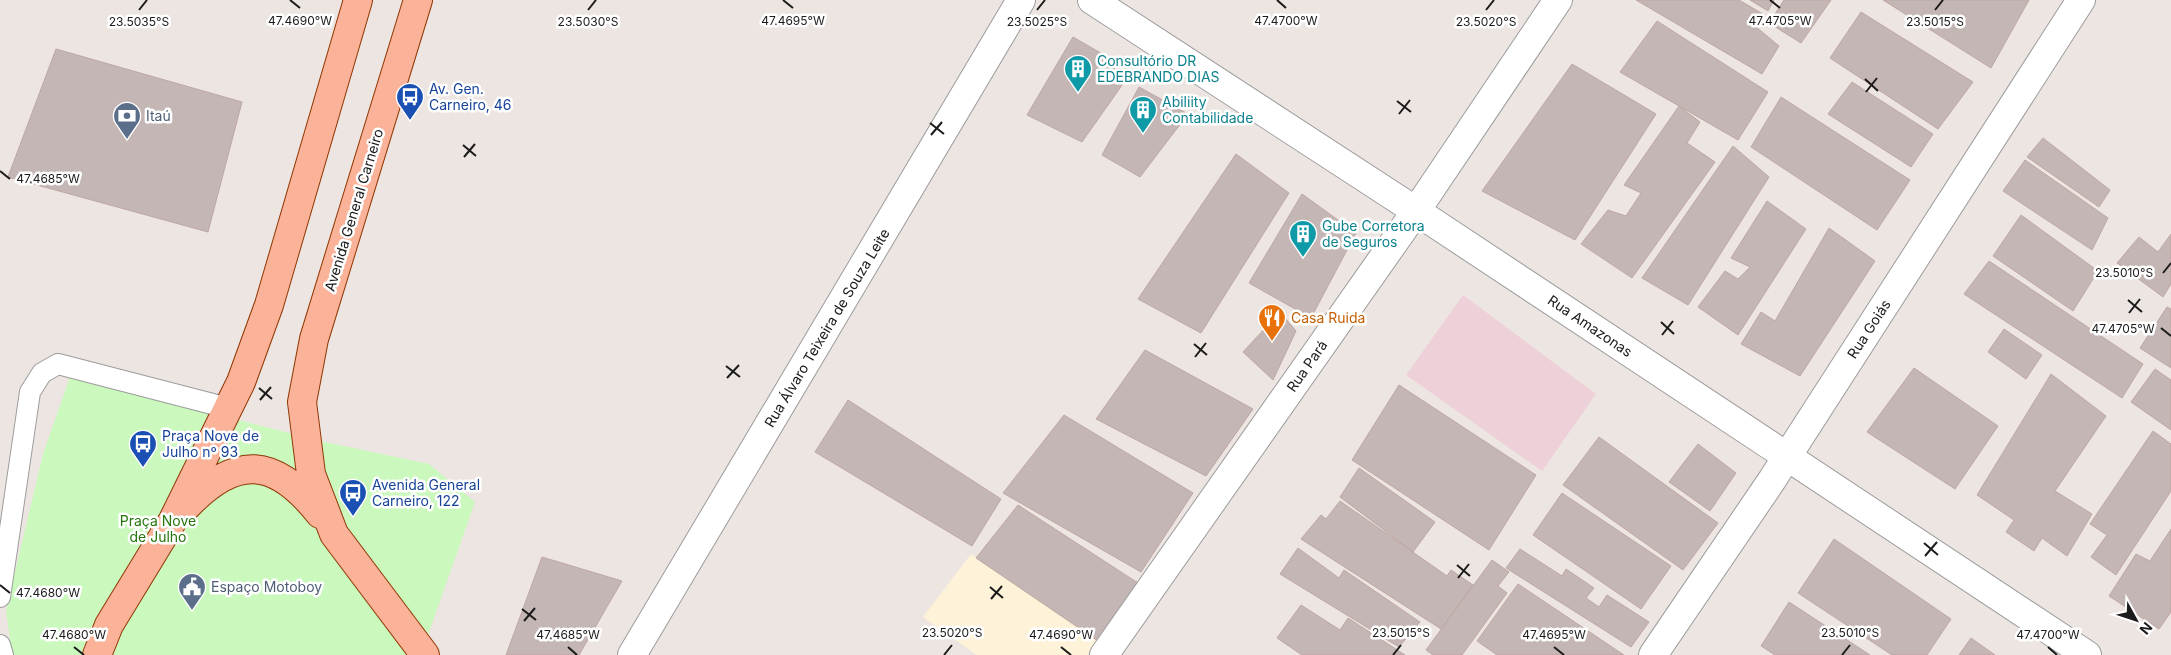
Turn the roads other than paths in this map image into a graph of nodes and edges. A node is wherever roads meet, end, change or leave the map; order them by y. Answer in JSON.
{"nodes":[{"id":1,"x":358,"y":0,"type":"edge"},
{"id":2,"x":418,"y":0,"type":"edge"},
{"id":3,"x":1021,"y":0,"type":"edge"},
{"id":4,"x":1092,"y":0,"type":"edge"},
{"id":5,"x":1558,"y":0,"type":"edge"},
{"id":6,"x":2081,"y":0,"type":"edge"},
{"id":7,"x":1416,"y":211,"type":"junction"},
{"id":8,"x":228,"y":408,"type":"junction"},
{"id":9,"x":1787,"y":457,"type":"junction"},
{"id":10,"x":173,"y":520,"type":"junction"},
{"id":11,"x":334,"y":534,"type":"junction"},
{"id":12,"x":0,"y":597,"type":"edge"},
{"id":13,"x":109,"y":625,"type":"junction"},
{"id":14,"x":0,"y":645,"type":"edge"},
{"id":15,"x":421,"y":653,"type":"edge"},
{"id":16,"x":3,"y":655,"type":"edge"},
{"id":17,"x":78,"y":655,"type":"edge"},
{"id":18,"x":97,"y":655,"type":"edge"},
{"id":19,"x":632,"y":655,"type":"edge"},
{"id":20,"x":1104,"y":655,"type":"edge"},
{"id":21,"x":1653,"y":655,"type":"edge"},
{"id":22,"x":2087,"y":655,"type":"edge"}],
"edges":[{"from":1,"to":8,"type":"main road"},
{"from":2,"to":11,"type":"main road","name":"Avenida General Carneiro"},
{"from":3,"to":19,"type":"street","name":"Rua Álvaro Teixeira de Souza Leite"},
{"from":4,"to":7,"type":"street","name":"Rua Amazonas"},
{"from":5,"to":7,"type":"street","name":"Rua Pará"},
{"from":6,"to":9,"type":"street","name":"Rua Goiás"},
{"from":7,"to":9,"type":"street","name":"Rua Amazonas"},
{"from":7,"to":20,"type":"street","name":"Rua Pará"},
{"from":8,"to":10,"type":"main road"},
{"from":8,"to":12,"type":"lane"},
{"from":9,"to":21,"type":"street","name":"Rua Goiás"},
{"from":9,"to":22,"type":"street","name":"Rua Amazonas"},
{"from":10,"to":11,"type":"main road"},
{"from":10,"to":13,"type":"main road"},
{"from":11,"to":15,"type":"main road"},
{"from":13,"to":17,"type":"main road"},
{"from":13,"to":18,"type":"main road"},
{"from":14,"to":16,"type":"lane"}]}
